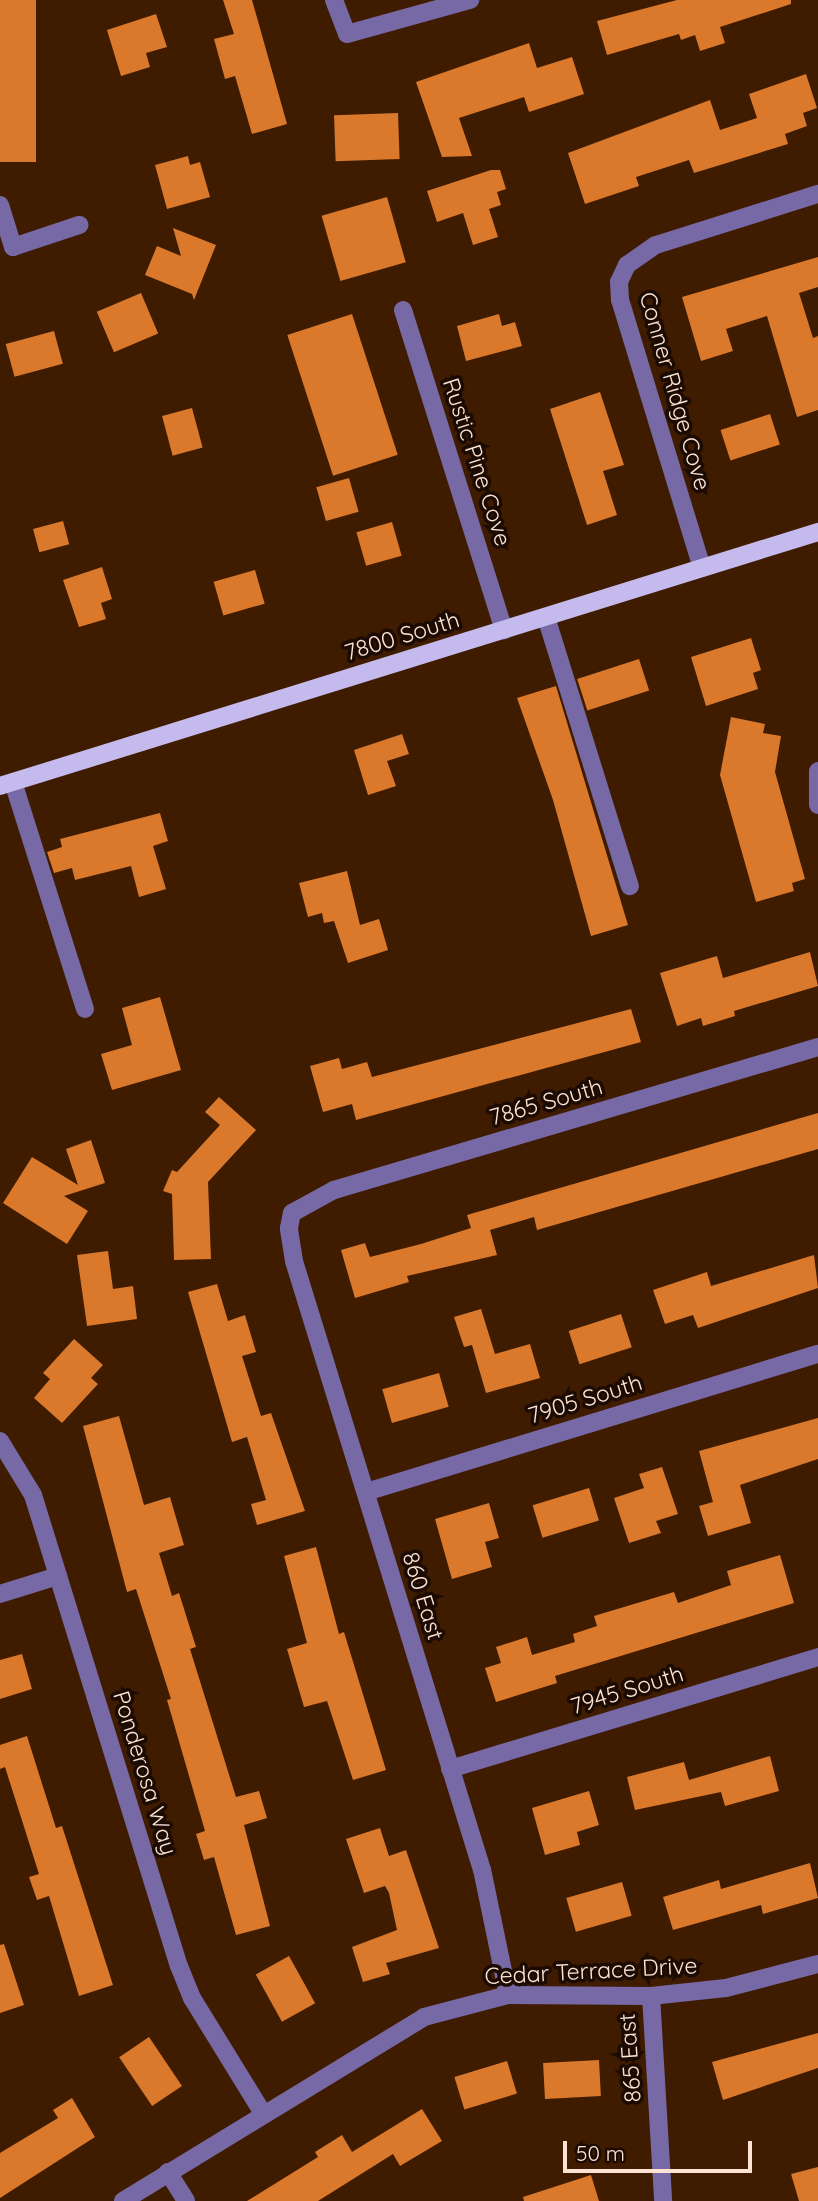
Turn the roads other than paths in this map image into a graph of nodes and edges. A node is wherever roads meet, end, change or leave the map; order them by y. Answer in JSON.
{"nodes":[{"id":1,"x":334,"y":0,"type":"edge"},
{"id":2,"x":470,"y":0,"type":"edge"},
{"id":3,"x":818,"y":194,"type":"edge"},
{"id":4,"x":0,"y":205,"type":"edge"},
{"id":5,"x":79,"y":225,"type":"dead end"},
{"id":6,"x":403,"y":310,"type":"dead end"},
{"id":7,"x":818,"y":532,"type":"edge"},
{"id":8,"x":702,"y":568,"type":"junction"},
{"id":9,"x":546,"y":617,"type":"junction"},
{"id":10,"x":504,"y":630,"type":"junction"},
{"id":11,"x":818,"y":771,"type":"edge"},
{"id":12,"x":7,"y":784,"type":"edge"},
{"id":13,"x":818,"y":805,"type":"edge"},
{"id":14,"x":630,"y":886,"type":"dead end"},
{"id":15,"x":85,"y":1009,"type":"dead end"},
{"id":16,"x":818,"y":1047,"type":"edge"},
{"id":17,"x":292,"y":1213,"type":"joint"},
{"id":18,"x":818,"y":1354,"type":"edge"},
{"id":19,"x":0,"y":1441,"type":"edge"},
{"id":20,"x":366,"y":1492,"type":"junction"},
{"id":21,"x":58,"y":1576,"type":"junction"},
{"id":22,"x":0,"y":1594,"type":"edge"},
{"id":23,"x":818,"y":1657,"type":"edge"},
{"id":24,"x":450,"y":1769,"type":"junction"},
{"id":25,"x":818,"y":1964,"type":"edge"},
{"id":26,"x":509,"y":1995,"type":"junction"},
{"id":27,"x":651,"y":1996,"type":"junction"},
{"id":28,"x":262,"y":2112,"type":"junction"},
{"id":29,"x":167,"y":2172,"type":"junction"},
{"id":30,"x":123,"y":2201,"type":"edge"},
{"id":31,"x":186,"y":2201,"type":"edge"},
{"id":32,"x":663,"y":2201,"type":"edge"}],
"edges":[{"from":1,"to":2,"type":"street"},
{"from":3,"to":8,"type":"street","name":"Conner Ridge Cove"},
{"from":4,"to":5,"type":"street"},
{"from":6,"to":10,"type":"street","name":"Rustic Pine Cove"},
{"from":7,"to":8,"type":"main road","name":"7800 South"},
{"from":8,"to":9,"type":"main road","name":"7800 South"},
{"from":9,"to":10,"type":"main road","name":"7800 South"},
{"from":9,"to":14,"type":"street"},
{"from":10,"to":12,"type":"main road","name":"7800 South"},
{"from":11,"to":13,"type":"street"},
{"from":12,"to":15,"type":"street"},
{"from":16,"to":17,"type":"street","name":"7865 South"},
{"from":17,"to":20,"type":"street","name":"860 East"},
{"from":18,"to":20,"type":"street","name":"7905 South"},
{"from":19,"to":21,"type":"street","name":"Ponderosa Way"},
{"from":20,"to":24,"type":"street","name":"860 East"},
{"from":21,"to":22,"type":"street"},
{"from":21,"to":28,"type":"street","name":"Ponderosa Way"},
{"from":23,"to":24,"type":"street","name":"7945 South"},
{"from":24,"to":26,"type":"street","name":"860 East"},
{"from":25,"to":27,"type":"street","name":"Cedar Terrace Drive"},
{"from":26,"to":27,"type":"street","name":"Cedar Terrace Drive"},
{"from":26,"to":28,"type":"street","name":"Cedar Terrace Drive"},
{"from":27,"to":32,"type":"street","name":"865 East"},
{"from":28,"to":29,"type":"street","name":"Cedar Terrace Drive"},
{"from":29,"to":30,"type":"street","name":"Cedar Terrace Drive"},
{"from":29,"to":31,"type":"street"}]}
